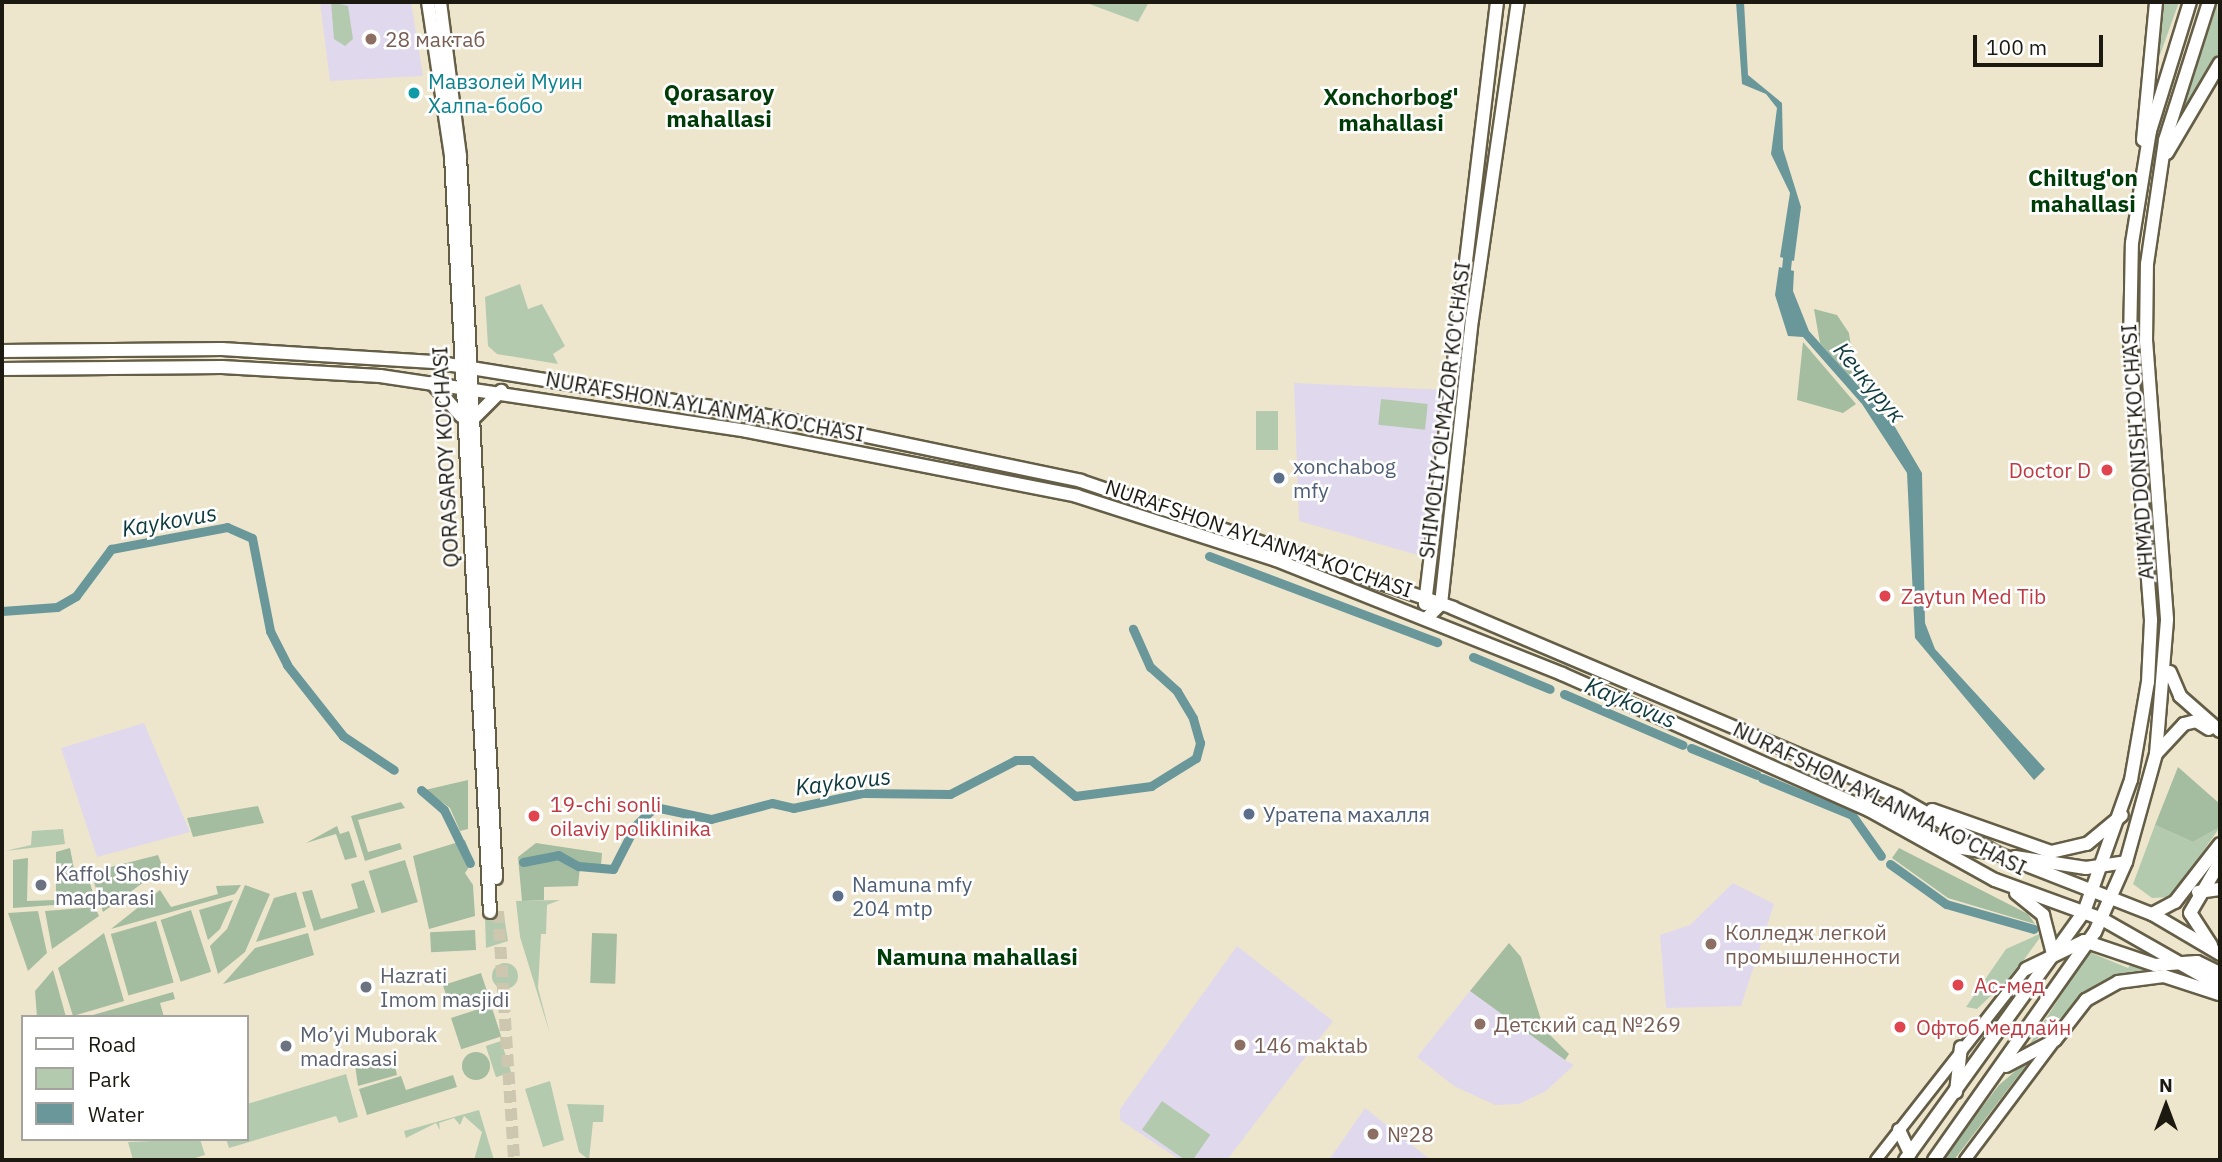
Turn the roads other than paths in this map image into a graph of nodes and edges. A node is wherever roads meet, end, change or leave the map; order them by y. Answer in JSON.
{"nodes":[{"id":1,"x":428,"y":2,"type":"edge"},
{"id":2,"x":440,"y":2,"type":"edge"},
{"id":3,"x":1497,"y":2,"type":"edge"},
{"id":4,"x":1518,"y":2,"type":"edge"},
{"id":5,"x":2155,"y":2,"type":"edge"},
{"id":6,"x":2190,"y":2,"type":"edge"},
{"id":7,"x":2209,"y":2,"type":"edge"},
{"id":8,"x":2169,"y":60,"type":"junction"},
{"id":9,"x":2220,"y":63,"type":"edge"},
{"id":10,"x":2142,"y":111,"type":"junction"},
{"id":11,"x":2144,"y":155,"type":"junction"},
{"id":12,"x":2159,"y":169,"type":"junction"},
{"id":13,"x":1466,"y":319,"type":"junction"},
{"id":14,"x":457,"y":338,"type":"junction"},
{"id":15,"x":470,"y":338,"type":"junction"},
{"id":16,"x":128,"y":349,"type":"junction"},
{"id":17,"x":222,"y":349,"type":"junction"},
{"id":18,"x":2,"y":351,"type":"edge"},
{"id":19,"x":433,"y":362,"type":"junction"},
{"id":20,"x":128,"y":366,"type":"junction"},
{"id":21,"x":465,"y":366,"type":"junction"},
{"id":22,"x":222,"y":367,"type":"junction"},
{"id":23,"x":2,"y":369,"type":"edge"},
{"id":24,"x":504,"y":371,"type":"junction"},
{"id":25,"x":431,"y":383,"type":"junction"},
{"id":26,"x":466,"y":387,"type":"junction"},
{"id":27,"x":501,"y":391,"type":"junction"},
{"id":28,"x":468,"y":419,"type":"junction"},
{"id":29,"x":785,"y":419,"type":"junction"},
{"id":30,"x":782,"y":437,"type":"junction"},
{"id":31,"x":1114,"y":491,"type":"junction"},
{"id":32,"x":1447,"y":500,"type":"junction"},
{"id":33,"x":1110,"y":505,"type":"junction"},
{"id":34,"x":1424,"y":597,"type":"junction"},
{"id":35,"x":1441,"y":604,"type":"junction"},
{"id":36,"x":1427,"y":618,"type":"junction"},
{"id":37,"x":2167,"y":664,"type":"junction"},
{"id":38,"x":2220,"y":731,"type":"edge"},
{"id":39,"x":2220,"y":738,"type":"edge"},
{"id":40,"x":2156,"y":754,"type":"junction"},
{"id":41,"x":1765,"y":761,"type":"junction"},
{"id":42,"x":1898,"y":797,"type":"junction"},
{"id":43,"x":2122,"y":814,"type":"junction"},
{"id":44,"x":2220,"y":844,"type":"edge"},
{"id":45,"x":1996,"y":853,"type":"junction"},
{"id":46,"x":2126,"y":862,"type":"junction"},
{"id":47,"x":2220,"y":862,"type":"edge"},
{"id":48,"x":2104,"y":867,"type":"junction"},
{"id":49,"x":1995,"y":880,"type":"junction"},
{"id":50,"x":2220,"y":889,"type":"edge"},
{"id":51,"x":2198,"y":892,"type":"junction"},
{"id":52,"x":2093,"y":894,"type":"junction"},
{"id":53,"x":2111,"y":900,"type":"junction"},
{"id":54,"x":494,"y":911,"type":"tunnel mouth"},
{"id":55,"x":2084,"y":912,"type":"junction"},
{"id":56,"x":2152,"y":914,"type":"junction"},
{"id":57,"x":2102,"y":919,"type":"junction"},
{"id":58,"x":2051,"y":938,"type":"junction"},
{"id":59,"x":2088,"y":941,"type":"junction"},
{"id":60,"x":2053,"y":954,"type":"junction"},
{"id":61,"x":2219,"y":954,"type":"edge"},
{"id":62,"x":2180,"y":962,"type":"junction"},
{"id":63,"x":2026,"y":969,"type":"junction"},
{"id":64,"x":2220,"y":973,"type":"edge"},
{"id":65,"x":2220,"y":986,"type":"edge"},
{"id":66,"x":2220,"y":995,"type":"edge"},
{"id":67,"x":2055,"y":1040,"type":"junction"},
{"id":68,"x":1961,"y":1047,"type":"junction"},
{"id":69,"x":2002,"y":1068,"type":"junction"},
{"id":70,"x":1956,"y":1092,"type":"junction"},
{"id":71,"x":1899,"y":1130,"type":"junction"},
{"id":72,"x":1911,"y":1153,"type":"edge"},
{"id":73,"x":1877,"y":1160,"type":"edge"},
{"id":74,"x":1934,"y":1160,"type":"edge"},
{"id":75,"x":1965,"y":1160,"type":"edge"}],
"edges":[{"from":1,"to":14,"type":"main road","name":"QORASAROY KO'CHASI"},
{"from":2,"to":15,"type":"main road","name":"QORASAROY KO'CHASI"},
{"from":3,"to":13,"type":"main road","name":"SHIMOLIY OLMAZOR KO'CHASI"},
{"from":4,"to":13,"type":"main road","name":"SHIMOLIY OLMAZOR KO'CHASI"},
{"from":5,"to":10,"type":"main road"},
{"from":6,"to":8,"type":"main road","name":"AHMAD DONISH KO'CHASI"},
{"from":7,"to":12,"type":"main road","name":"AHMAD DONISH KO'CHASI"},
{"from":8,"to":10,"type":"main road"},
{"from":8,"to":11,"type":"main road","name":"AHMAD DONISH KO'CHASI"},
{"from":9,"to":12,"type":"main road"},
{"from":10,"to":11,"type":"main road"},
{"from":11,"to":43,"type":"main road","name":"AHMAD DONISH KO'CHASI"},
{"from":12,"to":37,"type":"main road","name":"AHMAD DONISH KO'CHASI"},
{"from":13,"to":32,"type":"main road","name":"SHIMOLIY OLMAZOR KO'CHASI"},
{"from":14,"to":19,"type":"main road"},
{"from":14,"to":21,"type":"main road","name":"QORASAROY KO'CHASI"},
{"from":15,"to":21,"type":"main road","name":"QORASAROY KO'CHASI"},
{"from":15,"to":24,"type":"main road"},
{"from":16,"to":17,"type":"main road","name":"NURAFSHON AYLANMA KO'CHASI"},
{"from":16,"to":18,"type":"main road","name":"NURAFSHON AYLANMA KO'CHASI"},
{"from":16,"to":20,"type":"main road"},
{"from":17,"to":19,"type":"main road","name":"NURAFSHON AYLANMA KO'CHASI"},
{"from":17,"to":22,"type":"main road"},
{"from":19,"to":21,"type":"main road","name":"NURAFSHON AYLANMA KO'CHASI"},
{"from":20,"to":22,"type":"main road","name":"NURAFSHON AYLANMA KO'CHASI"},
{"from":20,"to":23,"type":"main road","name":"NURAFSHON AYLANMA KO'CHASI"},
{"from":21,"to":24,"type":"main road","name":"NURAFSHON AYLANMA KO'CHASI"},
{"from":21,"to":26,"type":"main road","name":"QORASAROY KO'CHASI"},
{"from":22,"to":25,"type":"main road","name":"NURAFSHON AYLANMA KO'CHASI"},
{"from":24,"to":29,"type":"main road","name":"NURAFSHON AYLANMA KO'CHASI"},
{"from":25,"to":26,"type":"main road","name":"NURAFSHON AYLANMA KO'CHASI"},
{"from":25,"to":28,"type":"main road"},
{"from":26,"to":27,"type":"main road","name":"NURAFSHON AYLANMA KO'CHASI"},
{"from":26,"to":28,"type":"main road","name":"QORASAROY KO'CHASI"},
{"from":27,"to":28,"type":"main road"},
{"from":27,"to":30,"type":"main road","name":"NURAFSHON AYLANMA KO'CHASI"},
{"from":28,"to":54,"type":"main road","name":"QORASAROY KO'CHASI"},
{"from":29,"to":30,"type":"main road"},
{"from":29,"to":31,"type":"main road","name":"NURAFSHON AYLANMA KO'CHASI"},
{"from":30,"to":33,"type":"main road","name":"NURAFSHON AYLANMA KO'CHASI"},
{"from":31,"to":33,"type":"main road"},
{"from":31,"to":34,"type":"main road","name":"NURAFSHON AYLANMA KO'CHASI"},
{"from":32,"to":34,"type":"main road","name":"SHIMOLIY OLMAZOR KO'CHASI"},
{"from":32,"to":35,"type":"main road","name":"SHIMOLIY OLMAZOR KO'CHASI"},
{"from":33,"to":36,"type":"main road","name":"NURAFSHON AYLANMA KO'CHASI"},
{"from":34,"to":35,"type":"main road","name":"NURAFSHON AYLANMA KO'CHASI"},
{"from":34,"to":36,"type":"main road","name":"SHIMOLIY OLMAZOR KO'CHASI"},
{"from":35,"to":36,"type":"main road"},
{"from":35,"to":42,"type":"main road","name":"NURAFSHON AYLANMA KO'CHASI"},
{"from":36,"to":41,"type":"main road","name":"NURAFSHON AYLANMA KO'CHASI"},
{"from":37,"to":38,"type":"main road"},
{"from":37,"to":40,"type":"main road","name":"AHMAD DONISH KO'CHASI"},
{"from":39,"to":40,"type":"main road"},
{"from":40,"to":46,"type":"main road","name":"AHMAD DONISH KO'CHASI"},
{"from":41,"to":45,"type":"main road"},
{"from":41,"to":49,"type":"main road","name":"NURAFSHON AYLANMA KO'CHASI"},
{"from":42,"to":43,"type":"main road"},
{"from":42,"to":45,"type":"main road","name":"NURAFSHON AYLANMA KO'CHASI"},
{"from":43,"to":48,"type":"main road","name":"AHMAD DONISH KO'CHASI"},
{"from":44,"to":56,"type":"main road"},
{"from":45,"to":48,"type":"main road"},
{"from":45,"to":52,"type":"main road","name":"NURAFSHON AYLANMA KO'CHASI"},
{"from":46,"to":48,"type":"main road"},
{"from":46,"to":53,"type":"main road","name":"AHMAD DONISH KO'CHASI"},
{"from":47,"to":51,"type":"main road"},
{"from":48,"to":52,"type":"main road","name":"AHMAD DONISH KO'CHASI"},
{"from":49,"to":55,"type":"main road","name":"NURAFSHON AYLANMA KO'CHASI"},
{"from":49,"to":58,"type":"main road"},
{"from":50,"to":51,"type":"main road"},
{"from":51,"to":61,"type":"main road"},
{"from":52,"to":53,"type":"main road","name":"NURAFSHON AYLANMA KO'CHASI"},
{"from":52,"to":55,"type":"main road","name":"AHMAD DONISH KO'CHASI"},
{"from":53,"to":56,"type":"main road","name":"NURAFSHON AYLANMA KO'CHASI"},
{"from":53,"to":57,"type":"main road","name":"AHMAD DONISH KO'CHASI"},
{"from":55,"to":57,"type":"main road","name":"NURAFSHON AYLANMA KO'CHASI"},
{"from":55,"to":60,"type":"main road","name":"AHMAD DONISH KO'CHASI"},
{"from":56,"to":61,"type":"main road","name":"NURAFSHON AYLANMA KO'CHASI"},
{"from":57,"to":59,"type":"main road","name":"AHMAD DONISH KO'CHASI"},
{"from":57,"to":62,"type":"main road","name":"NURAFSHON AYLANMA KO'CHASI"},
{"from":58,"to":60,"type":"main road"},
{"from":58,"to":63,"type":"main road"},
{"from":59,"to":60,"type":"main road"},
{"from":59,"to":62,"type":"main road"},
{"from":59,"to":69,"type":"main road","name":"AHMAD DONISH KO'CHASI"},
{"from":60,"to":63,"type":"main road"},
{"from":60,"to":70,"type":"main road","name":"AHMAD DONISH KO'CHASI"},
{"from":62,"to":64,"type":"main road"},
{"from":62,"to":65,"type":"main road","name":"NURAFSHON AYLANMA KO'CHASI"},
{"from":63,"to":68,"type":"street"},
{"from":66,"to":67,"type":"main road"},
{"from":67,"to":69,"type":"main road"},
{"from":67,"to":75,"type":"street"},
{"from":68,"to":70,"type":"main road"},
{"from":68,"to":71,"type":"street"},
{"from":69,"to":74,"type":"main road","name":"AHMAD DONISH KO'CHASI"},
{"from":70,"to":72,"type":"main road","name":"AHMAD DONISH KO'CHASI"},
{"from":71,"to":72,"type":"main road"},
{"from":71,"to":73,"type":"street"},
{"from":72,"to":74,"type":"main road"}]}
